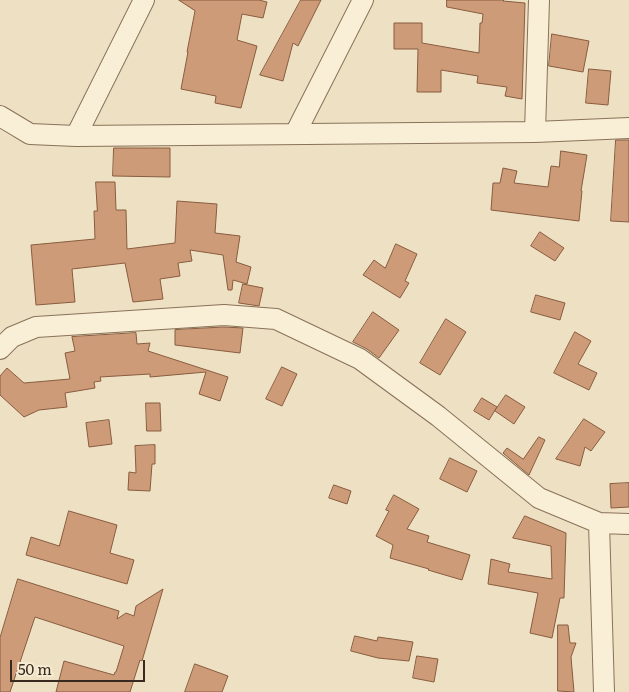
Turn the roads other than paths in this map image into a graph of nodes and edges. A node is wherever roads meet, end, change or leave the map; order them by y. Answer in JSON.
{"nodes":[{"id":1,"x":144,"y":0,"type":"edge"},
{"id":2,"x":363,"y":0,"type":"edge"},
{"id":3,"x":539,"y":0,"type":"edge"},
{"id":4,"x":0,"y":116,"type":"edge"},
{"id":5,"x":629,"y":128,"type":"edge"},
{"id":6,"x":535,"y":132,"type":"junction"},
{"id":7,"x":295,"y":134,"type":"junction"},
{"id":8,"x":76,"y":136,"type":"junction"},
{"id":9,"x":0,"y":349,"type":"edge"},
{"id":10,"x":599,"y":523,"type":"junction"},
{"id":11,"x":629,"y":524,"type":"edge"},
{"id":12,"x":604,"y":692,"type":"edge"}],
"edges":[{"from":1,"to":8,"type":"street"},
{"from":2,"to":7,"type":"street"},
{"from":3,"to":6,"type":"street"},
{"from":4,"to":8,"type":"street"},
{"from":5,"to":6,"type":"street"},
{"from":6,"to":7,"type":"street"},
{"from":7,"to":8,"type":"street"},
{"from":9,"to":10,"type":"street"},
{"from":10,"to":11,"type":"street"},
{"from":10,"to":12,"type":"street"}]}
